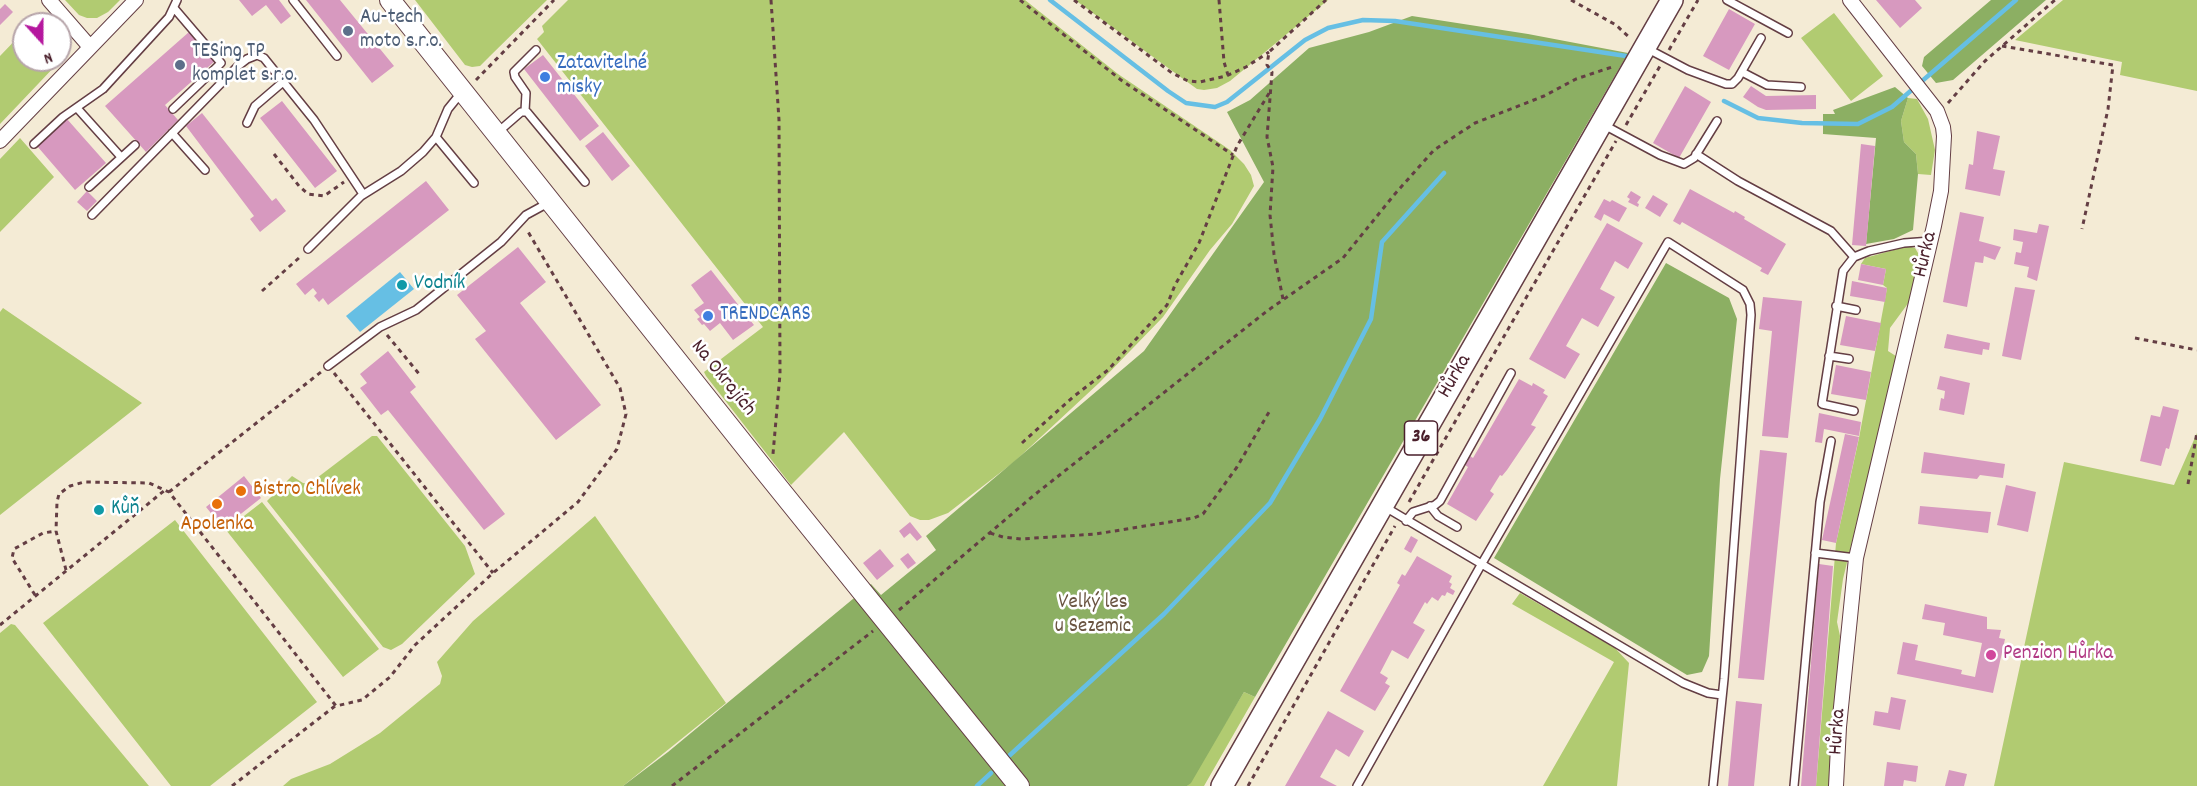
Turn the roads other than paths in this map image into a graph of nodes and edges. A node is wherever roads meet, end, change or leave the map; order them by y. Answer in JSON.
{"nodes":[{"id":1,"x":49,"y":0,"type":"edge"},
{"id":2,"x":136,"y":0,"type":"edge"},
{"id":3,"x":177,"y":0,"type":"edge"},
{"id":4,"x":293,"y":0,"type":"edge"},
{"id":5,"x":390,"y":0,"type":"edge"},
{"id":6,"x":1672,"y":0,"type":"edge"},
{"id":7,"x":1727,"y":0,"type":"edge"},
{"id":8,"x":1850,"y":0,"type":"edge"},
{"id":9,"x":174,"y":8,"type":"junction"},
{"id":10,"x":1788,"y":33,"type":"dead end"},
{"id":11,"x":1761,"y":38,"type":"dead end"},
{"id":12,"x":90,"y":47,"type":"junction"},
{"id":13,"x":1646,"y":48,"type":"junction"},
{"id":14,"x":536,"y":50,"type":"dead end"},
{"id":15,"x":337,"y":56,"type":"dead end"},
{"id":16,"x":1742,"y":72,"type":"junction"},
{"id":17,"x":284,"y":82,"type":"junction"},
{"id":18,"x":1801,"y":87,"type":"dead end"},
{"id":19,"x":462,"y":92,"type":"junction"},
{"id":20,"x":76,"y":108,"type":"junction"},
{"id":21,"x":173,"y":109,"type":"dead end"},
{"id":22,"x":525,"y":111,"type":"junction"},
{"id":23,"x":1717,"y":121,"type":"dead end"},
{"id":24,"x":247,"y":123,"type":"dead end"},
{"id":25,"x":1602,"y":123,"type":"junction"},
{"id":26,"x":172,"y":133,"type":"junction"},
{"id":27,"x":496,"y":133,"type":"junction"},
{"id":28,"x":436,"y":137,"type":"junction"},
{"id":29,"x":0,"y":141,"type":"edge"},
{"id":30,"x":33,"y":144,"type":"dead end"},
{"id":31,"x":135,"y":144,"type":"dead end"},
{"id":32,"x":1696,"y":154,"type":"junction"},
{"id":33,"x":121,"y":157,"type":"junction"},
{"id":34,"x":206,"y":170,"type":"dead end"},
{"id":35,"x":585,"y":182,"type":"dead end"},
{"id":36,"x":474,"y":183,"type":"dead end"},
{"id":37,"x":88,"y":187,"type":"dead end"},
{"id":38,"x":363,"y":194,"type":"junction"},
{"id":39,"x":550,"y":201,"type":"junction"},
{"id":40,"x":92,"y":214,"type":"dead end"},
{"id":41,"x":1931,"y":241,"type":"junction"},
{"id":42,"x":308,"y":249,"type":"road end"},
{"id":43,"x":1854,"y":257,"type":"junction"},
{"id":44,"x":1836,"y":306,"type":"junction"},
{"id":45,"x":1856,"y":310,"type":"dead end"},
{"id":46,"x":1829,"y":356,"type":"junction"},
{"id":47,"x":1849,"y":359,"type":"dead end"},
{"id":48,"x":328,"y":366,"type":"road end"},
{"id":49,"x":1511,"y":373,"type":"dead end"},
{"id":50,"x":1854,"y":411,"type":"dead end"},
{"id":51,"x":1831,"y":441,"type":"dead end"},
{"id":52,"x":1430,"y":506,"type":"junction"},
{"id":53,"x":1396,"y":514,"type":"junction"},
{"id":54,"x":1457,"y":527,"type":"dead end"},
{"id":55,"x":1815,"y":553,"type":"junction"},
{"id":56,"x":1856,"y":558,"type":"junction"},
{"id":57,"x":1481,"y":565,"type":"junction"},
{"id":58,"x":1722,"y":695,"type":"junction"},
{"id":59,"x":1019,"y":786,"type":"edge"},
{"id":60,"x":1222,"y":786,"type":"edge"},
{"id":61,"x":1357,"y":786,"type":"edge"},
{"id":62,"x":1713,"y":786,"type":"edge"},
{"id":63,"x":1794,"y":786,"type":"edge"},
{"id":64,"x":1836,"y":786,"type":"edge"}],
"edges":[{"from":1,"to":12,"type":"street"},
{"from":2,"to":12,"type":"street"},
{"from":3,"to":9,"type":"lane"},
{"from":4,"to":15,"type":"lane"},
{"from":5,"to":19,"type":"street","name":"Na Okrajích"},
{"from":6,"to":13,"type":"main road","name":"Hůrka","number":"36"},
{"from":7,"to":10,"type":"lane"},
{"from":8,"to":41,"type":"street","name":"Hůrka"},
{"from":9,"to":20,"type":"lane"},
{"from":9,"to":21,"type":"lane"},
{"from":11,"to":16,"type":"lane"},
{"from":12,"to":29,"type":"street"},
{"from":13,"to":16,"type":"lane"},
{"from":13,"to":25,"type":"main road","name":"Hůrka","number":"36"},
{"from":14,"to":22,"type":"lane"},
{"from":16,"to":18,"type":"lane"},
{"from":17,"to":24,"type":"lane"},
{"from":17,"to":26,"type":"lane"},
{"from":17,"to":38,"type":"lane"},
{"from":19,"to":27,"type":"street","name":"Na Okrajích"},
{"from":19,"to":28,"type":"lane"},
{"from":20,"to":30,"type":"lane"},
{"from":20,"to":33,"type":"lane"},
{"from":22,"to":27,"type":"lane"},
{"from":22,"to":35,"type":"lane"},
{"from":23,"to":32,"type":"lane"},
{"from":25,"to":32,"type":"lane"},
{"from":25,"to":53,"type":"main road","name":"Hůrka","number":"36"},
{"from":26,"to":34,"type":"lane"},
{"from":26,"to":40,"type":"lane"},
{"from":27,"to":39,"type":"street","name":"Na Okrajích"},
{"from":28,"to":36,"type":"lane"},
{"from":28,"to":38,"type":"lane"},
{"from":31,"to":33,"type":"lane"},
{"from":32,"to":43,"type":"lane"},
{"from":33,"to":37,"type":"lane"},
{"from":38,"to":42,"type":"lane"},
{"from":39,"to":48,"type":"lane"},
{"from":39,"to":59,"type":"street","name":"Na Okrajích"},
{"from":41,"to":43,"type":"lane"},
{"from":41,"to":56,"type":"street","name":"Hůrka"},
{"from":43,"to":44,"type":"lane"},
{"from":44,"to":45,"type":"lane"},
{"from":44,"to":46,"type":"lane"},
{"from":46,"to":47,"type":"lane"},
{"from":46,"to":50,"type":"lane"},
{"from":49,"to":52,"type":"lane"},
{"from":51,"to":55,"type":"lane"},
{"from":52,"to":53,"type":"lane"},
{"from":52,"to":54,"type":"lane"},
{"from":53,"to":57,"type":"lane"},
{"from":53,"to":60,"type":"main road","name":"Hůrka","number":"36"},
{"from":55,"to":56,"type":"lane"},
{"from":55,"to":63,"type":"lane"},
{"from":56,"to":64,"type":"street","name":"Hůrka"},
{"from":57,"to":58,"type":"lane"},
{"from":57,"to":58,"type":"lane"},
{"from":57,"to":61,"type":"lane"},
{"from":58,"to":62,"type":"lane"}]}
